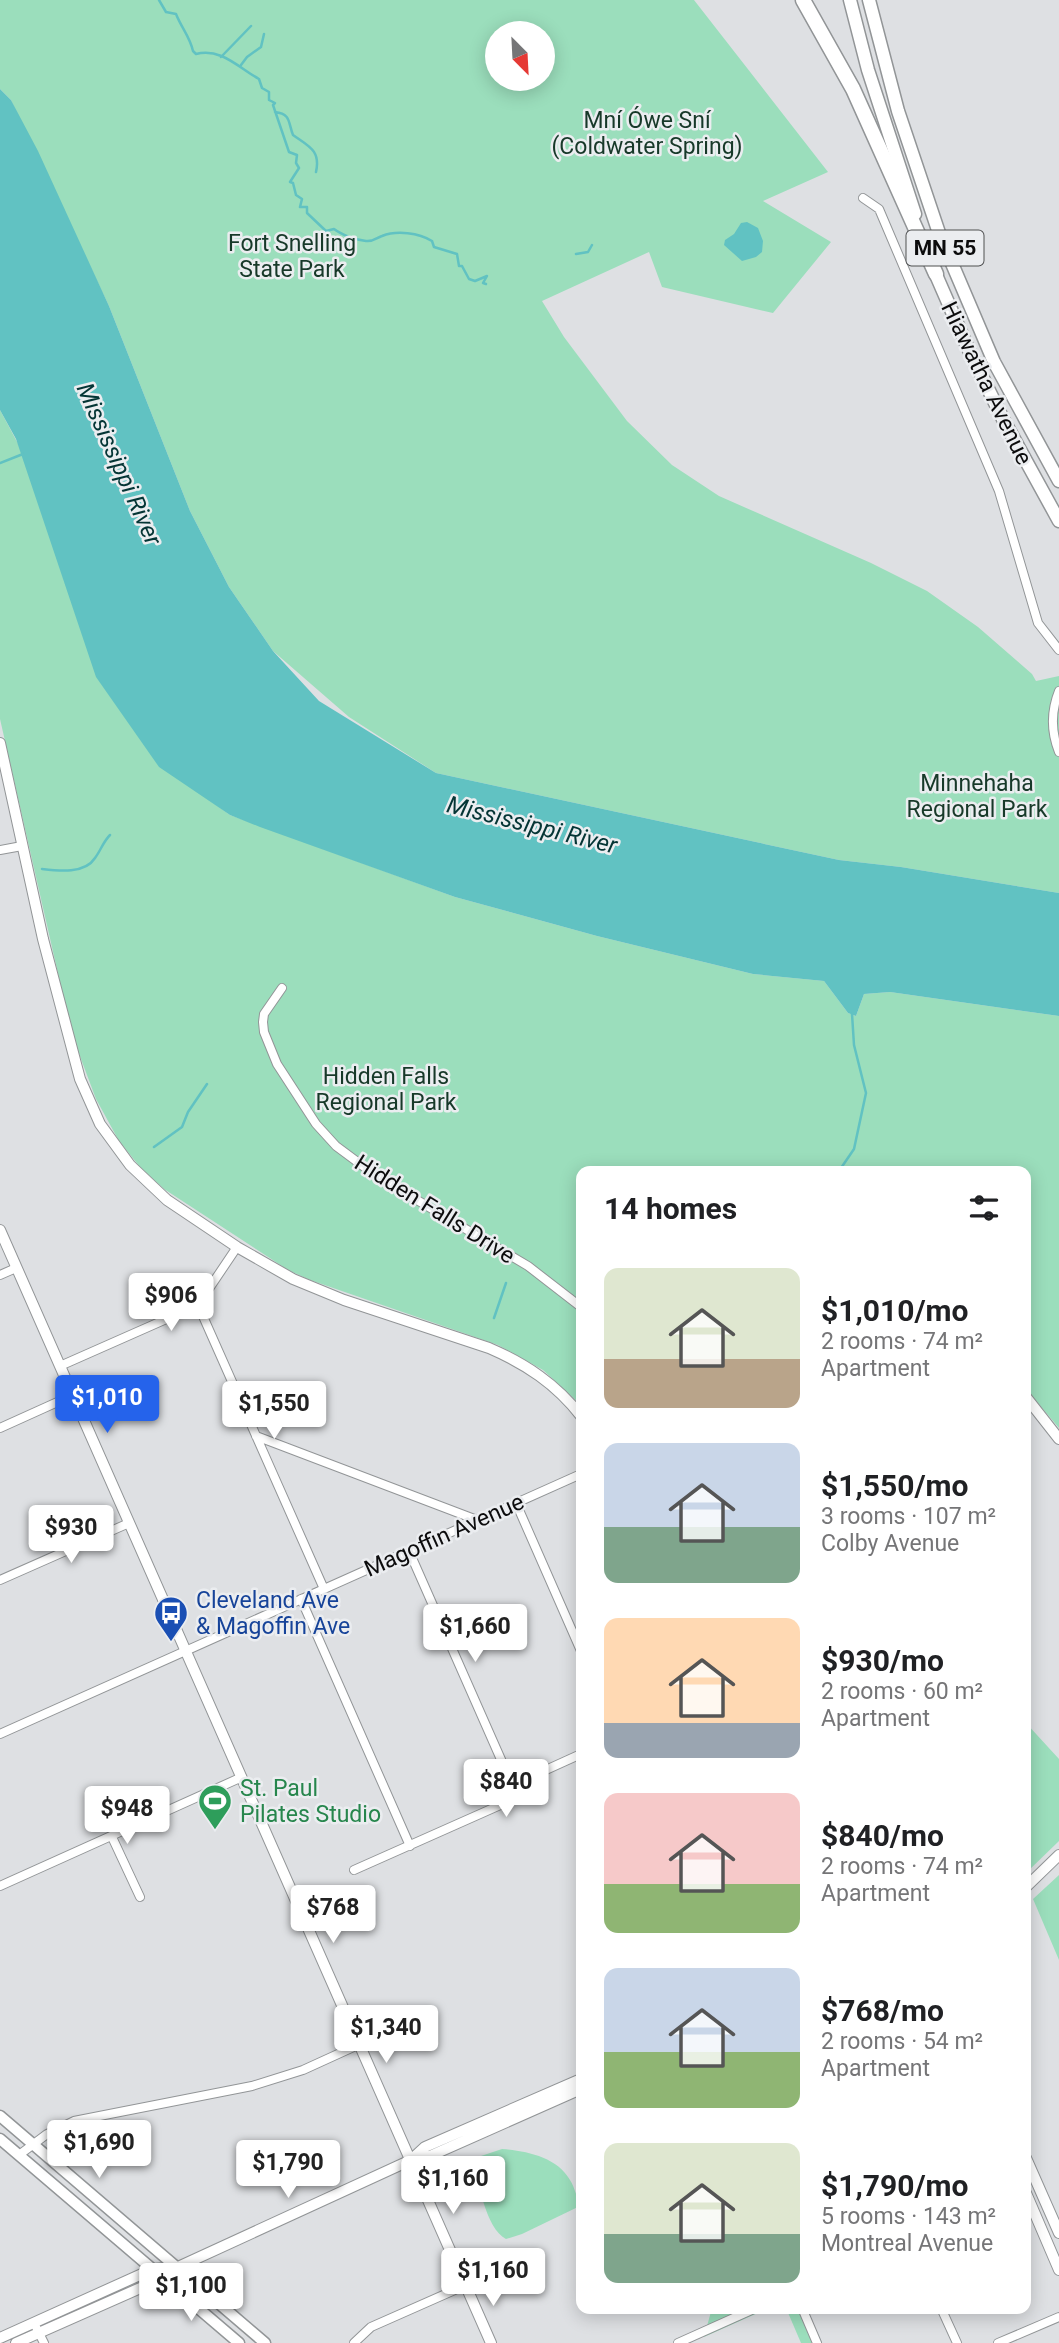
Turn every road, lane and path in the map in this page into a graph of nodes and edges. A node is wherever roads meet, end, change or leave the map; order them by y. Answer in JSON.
{"nodes":[{"id":1,"x":803,"y":0,"type":"edge"},
{"id":2,"x":850,"y":0,"type":"edge"},
{"id":3,"x":869,"y":0,"type":"edge"},
{"id":4,"x":863,"y":198,"type":"dead end"},
{"id":5,"x":936,"y":274,"type":"junction"},
{"id":6,"x":1059,"y":481,"type":"edge"},
{"id":7,"x":1059,"y":521,"type":"edge"},
{"id":8,"x":1059,"y":650,"type":"edge"},
{"id":9,"x":1059,"y":691,"type":"edge"},
{"id":10,"x":0,"y":743,"type":"edge"},
{"id":11,"x":1059,"y":752,"type":"edge"},
{"id":12,"x":22,"y":846,"type":"junction"},
{"id":13,"x":0,"y":850,"type":"edge"},
{"id":14,"x":282,"y":988,"type":"dead end"},
{"id":15,"x":0,"y":1230,"type":"edge"},
{"id":16,"x":237,"y":1247,"type":"junction"},
{"id":17,"x":16,"y":1268,"type":"junction"},
{"id":18,"x":0,"y":1275,"type":"edge"},
{"id":19,"x":576,"y":1303,"type":"edge"},
{"id":20,"x":198,"y":1305,"type":"junction"},
{"id":21,"x":60,"y":1366,"type":"junction"},
{"id":22,"x":73,"y":1395,"type":"junction"},
{"id":23,"x":1031,"y":1404,"type":"edge"},
{"id":24,"x":576,"y":1410,"type":"edge"},
{"id":25,"x":0,"y":1428,"type":"edge"},
{"id":26,"x":256,"y":1436,"type":"junction"},
{"id":27,"x":1059,"y":1439,"type":"edge"},
{"id":28,"x":576,"y":1476,"type":"edge"},
{"id":29,"x":516,"y":1503,"type":"junction"},
{"id":30,"x":477,"y":1520,"type":"junction"},
{"id":31,"x":129,"y":1523,"type":"junction"},
{"id":32,"x":408,"y":1551,"type":"junction"},
{"id":33,"x":0,"y":1580,"type":"edge"},
{"id":34,"x":324,"y":1589,"type":"junction"},
{"id":35,"x":301,"y":1600,"type":"junction"},
{"id":36,"x":576,"y":1640,"type":"edge"},
{"id":37,"x":186,"y":1651,"type":"junction"},
{"id":38,"x":0,"y":1734,"type":"edge"},
{"id":39,"x":576,"y":1756,"type":"edge"},
{"id":40,"x":242,"y":1777,"type":"junction"},
{"id":41,"x":514,"y":1789,"type":"junction"},
{"id":42,"x":112,"y":1837,"type":"junction"},
{"id":43,"x":410,"y":1846,"type":"junction"},
{"id":44,"x":1059,"y":1854,"type":"edge"},
{"id":45,"x":354,"y":1870,"type":"dead end"},
{"id":46,"x":1031,"y":1882,"type":"edge"},
{"id":47,"x":0,"y":1886,"type":"edge"},
{"id":48,"x":140,"y":1897,"type":"dead end"},
{"id":49,"x":360,"y":2044,"type":"junction"},
{"id":50,"x":576,"y":2081,"type":"edge"},
{"id":51,"x":576,"y":2091,"type":"edge"},
{"id":52,"x":0,"y":2116,"type":"edge"},
{"id":53,"x":0,"y":2139,"type":"edge"},
{"id":54,"x":32,"y":2144,"type":"junction"},
{"id":55,"x":19,"y":2155,"type":"junction"},
{"id":56,"x":411,"y":2160,"type":"junction"},
{"id":57,"x":1031,"y":2170,"type":"edge"},
{"id":58,"x":1039,"y":2188,"type":"junction"},
{"id":59,"x":1031,"y":2192,"type":"edge"},
{"id":60,"x":1031,"y":2206,"type":"edge"},
{"id":61,"x":1059,"y":2233,"type":"edge"},
{"id":62,"x":178,"y":2267,"type":"junction"},
{"id":63,"x":153,"y":2270,"type":"junction"},
{"id":64,"x":1059,"y":2270,"type":"edge"},
{"id":65,"x":163,"y":2278,"type":"junction"},
{"id":66,"x":466,"y":2286,"type":"junction"},
{"id":67,"x":743,"y":2314,"type":"edge"},
{"id":68,"x":805,"y":2314,"type":"edge"},
{"id":69,"x":943,"y":2314,"type":"edge"},
{"id":70,"x":1059,"y":2317,"type":"edge"},
{"id":71,"x":37,"y":2328,"type":"junction"},
{"id":72,"x":0,"y":2338,"type":"edge"},
{"id":73,"x":16,"y":2343,"type":"edge"},
{"id":74,"x":44,"y":2343,"type":"edge"},
{"id":75,"x":239,"y":2343,"type":"edge"},
{"id":76,"x":265,"y":2343,"type":"edge"},
{"id":77,"x":354,"y":2343,"type":"edge"},
{"id":78,"x":491,"y":2343,"type":"edge"},
{"id":79,"x":678,"y":2343,"type":"edge"},
{"id":80,"x":817,"y":2343,"type":"edge"},
{"id":81,"x":957,"y":2343,"type":"edge"},
{"id":82,"x":998,"y":2343,"type":"edge"}],
"edges":[{"from":1,"to":5,"type":"highway","number":"MN 55"},
{"from":2,"to":5,"type":"highway","name":"Hiawatha Avenue"},
{"from":3,"to":6,"type":"highway","name":"Hiawatha Avenue","number":"MN 55"},
{"from":4,"to":8,"type":"street"},
{"from":5,"to":7,"type":"highway","name":"Hiawatha Avenue","number":"MN 55"},
{"from":9,"to":11,"type":"street"},
{"from":10,"to":12,"type":"street"},
{"from":12,"to":13,"type":"street"},
{"from":12,"to":16,"type":"street"},
{"from":14,"to":19,"type":"street","name":"Hidden Falls Drive"},
{"from":15,"to":17,"type":"street"},
{"from":16,"to":20,"type":"street"},
{"from":16,"to":24,"type":"street"},
{"from":17,"to":18,"type":"street"},
{"from":17,"to":21,"type":"street"},
{"from":20,"to":21,"type":"street"},
{"from":20,"to":26,"type":"street"},
{"from":21,"to":22,"type":"street"},
{"from":22,"to":25,"type":"street"},
{"from":22,"to":31,"type":"street"},
{"from":23,"to":27,"type":"street"},
{"from":26,"to":30,"type":"street"},
{"from":26,"to":34,"type":"street"},
{"from":28,"to":29,"type":"street","name":"Magoffin Avenue"},
{"from":29,"to":30,"type":"street","name":"Magoffin Avenue"},
{"from":29,"to":36,"type":"street"},
{"from":30,"to":32,"type":"street","name":"Magoffin Avenue"},
{"from":31,"to":33,"type":"street"},
{"from":31,"to":37,"type":"street"},
{"from":32,"to":34,"type":"street","name":"Magoffin Avenue"},
{"from":32,"to":41,"type":"street"},
{"from":34,"to":35,"type":"street","name":"Magoffin Avenue"},
{"from":35,"to":37,"type":"street","name":"Magoffin Avenue"},
{"from":35,"to":43,"type":"street"},
{"from":37,"to":38,"type":"street","name":"Magoffin Avenue"},
{"from":37,"to":40,"type":"street"},
{"from":39,"to":41,"type":"street"},
{"from":40,"to":42,"type":"street"},
{"from":40,"to":49,"type":"street"},
{"from":41,"to":43,"type":"street"},
{"from":42,"to":47,"type":"street"},
{"from":42,"to":48,"type":"street"},
{"from":43,"to":45,"type":"street"},
{"from":44,"to":46,"type":"street"},
{"from":49,"to":54,"type":"street"},
{"from":49,"to":56,"type":"street"},
{"from":50,"to":56,"type":"street"},
{"from":51,"to":56,"type":"street"},
{"from":52,"to":54,"type":"main road"},
{"from":53,"to":55,"type":"main road"},
{"from":54,"to":55,"type":"street"},
{"from":54,"to":62,"type":"main road"},
{"from":55,"to":63,"type":"main road"},
{"from":56,"to":62,"type":"street"},
{"from":56,"to":66,"type":"street"},
{"from":57,"to":58,"type":"street"},
{"from":58,"to":59,"type":"street"},
{"from":58,"to":61,"type":"street"},
{"from":60,"to":64,"type":"street"},
{"from":62,"to":63,"type":"street"},
{"from":62,"to":65,"type":"street"},
{"from":62,"to":76,"type":"main road"},
{"from":63,"to":65,"type":"main road"},
{"from":63,"to":71,"type":"street"},
{"from":65,"to":71,"type":"street"},
{"from":65,"to":75,"type":"main road"},
{"from":66,"to":77,"type":"street"},
{"from":66,"to":78,"type":"street"},
{"from":67,"to":79,"type":"street"},
{"from":68,"to":80,"type":"street"},
{"from":69,"to":81,"type":"street"},
{"from":70,"to":82,"type":"street"},
{"from":71,"to":72,"type":"street"},
{"from":71,"to":73,"type":"street"},
{"from":71,"to":74,"type":"street"}]}
